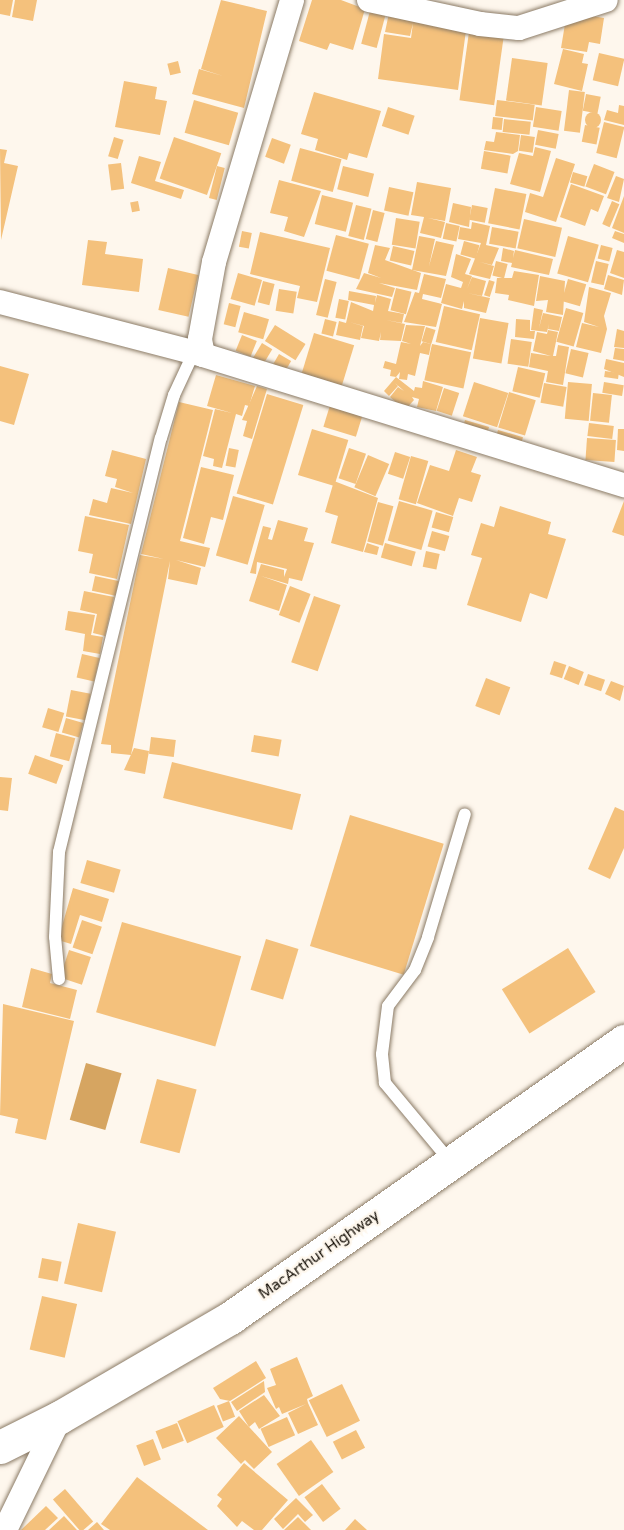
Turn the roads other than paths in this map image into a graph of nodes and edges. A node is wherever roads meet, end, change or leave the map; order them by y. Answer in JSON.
{"nodes":[{"id":1,"x":292,"y":0,"type":"edge"},
{"id":2,"x":369,"y":0,"type":"edge"},
{"id":3,"x":606,"y":0,"type":"edge"},
{"id":4,"x":0,"y":302,"type":"edge"},
{"id":5,"x":198,"y":355,"type":"junction"},
{"id":6,"x":624,"y":485,"type":"edge"},
{"id":7,"x":465,"y":814,"type":"dead end"},
{"id":8,"x":59,"y":979,"type":"dead end"},
{"id":9,"x":624,"y":1041,"type":"edge"},
{"id":10,"x":451,"y":1162,"type":"junction"},
{"id":11,"x":60,"y":1417,"type":"junction"},
{"id":12,"x":0,"y":1447,"type":"edge"},
{"id":13,"x":5,"y":1530,"type":"edge"}],
"edges":[{"from":1,"to":5,"type":"street"},
{"from":2,"to":3,"type":"street"},
{"from":4,"to":5,"type":"street"},
{"from":5,"to":6,"type":"street"},
{"from":5,"to":8,"type":"lane"},
{"from":7,"to":10,"type":"lane"},
{"from":9,"to":10,"type":"highway","name":"MacArthur Highway"},
{"from":10,"to":11,"type":"highway","name":"MacArthur Highway"},
{"from":11,"to":12,"type":"highway","name":"MacArthur Highway"},
{"from":11,"to":13,"type":"street"}]}
